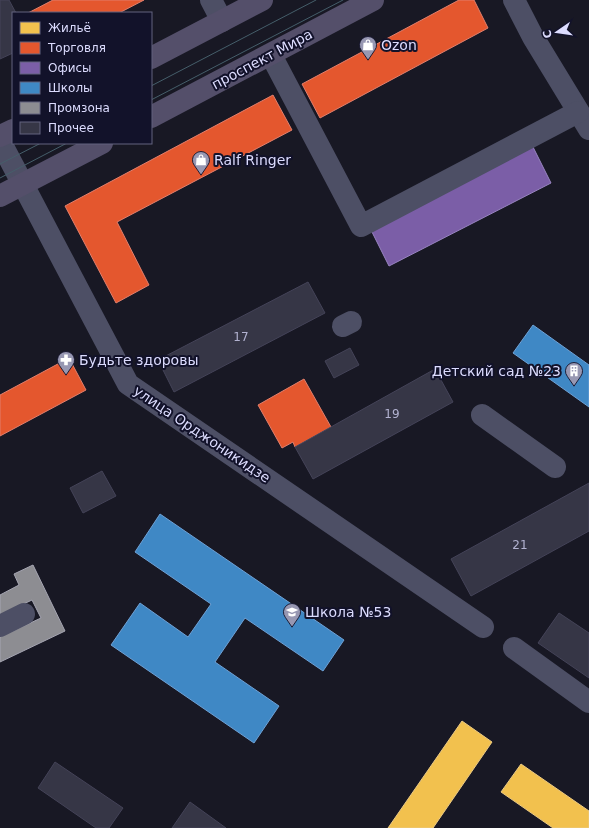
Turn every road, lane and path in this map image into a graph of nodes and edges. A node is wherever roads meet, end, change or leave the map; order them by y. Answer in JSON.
{"nodes":[{"id":1,"x":211,"y":0,"type":"edge"},
{"id":2,"x":262,"y":0,"type":"edge"},
{"id":3,"x":373,"y":0,"type":"edge"},
{"id":4,"x":514,"y":0,"type":"edge"},
{"id":5,"x":222,"y":21,"type":"junction"},
{"id":6,"x":271,"y":55,"type":"junction"},
{"id":7,"x":152,"y":57,"type":"edge"},
{"id":8,"x":152,"y":116,"type":"edge"},
{"id":9,"x":584,"y":121,"type":"edge"},
{"id":10,"x":12,"y":130,"type":"edge"},
{"id":11,"x":0,"y":136,"type":"edge"},
{"id":12,"x":0,"y":141,"type":"edge"},
{"id":13,"x":100,"y":144,"type":"edge"},
{"id":14,"x":23,"y":184,"type":"junction"},
{"id":15,"x":0,"y":196,"type":"edge"},
{"id":16,"x":482,"y":415,"type":"dead end"},
{"id":17,"x":555,"y":467,"type":"dead end"},
{"id":18,"x":24,"y":614,"type":"dead end"},
{"id":19,"x":0,"y":626,"type":"edge"},
{"id":20,"x":483,"y":627,"type":"dead end"},
{"id":21,"x":514,"y":648,"type":"dead end"},
{"id":22,"x":589,"y":702,"type":"edge"}],
"edges":[{"from":1,"to":5,"type":"street"},
{"from":2,"to":5,"type":"main road"},
{"from":3,"to":6,"type":"main road","name":"проспект Мира"},
{"from":4,"to":9,"type":"street"},
{"from":5,"to":7,"type":"main road"},
{"from":6,"to":8,"type":"main road","name":"проспект Мира"},
{"from":6,"to":9,"type":"street"},
{"from":10,"to":11,"type":"main road"},
{"from":12,"to":14,"type":"street","name":"улица Орджоникидзе"},
{"from":13,"to":14,"type":"main road"},
{"from":14,"to":15,"type":"main road"},
{"from":14,"to":20,"type":"street","name":"улица Орджоникидзе"},
{"from":16,"to":17,"type":"street"},
{"from":18,"to":19,"type":"street"},
{"from":21,"to":22,"type":"street"}]}
